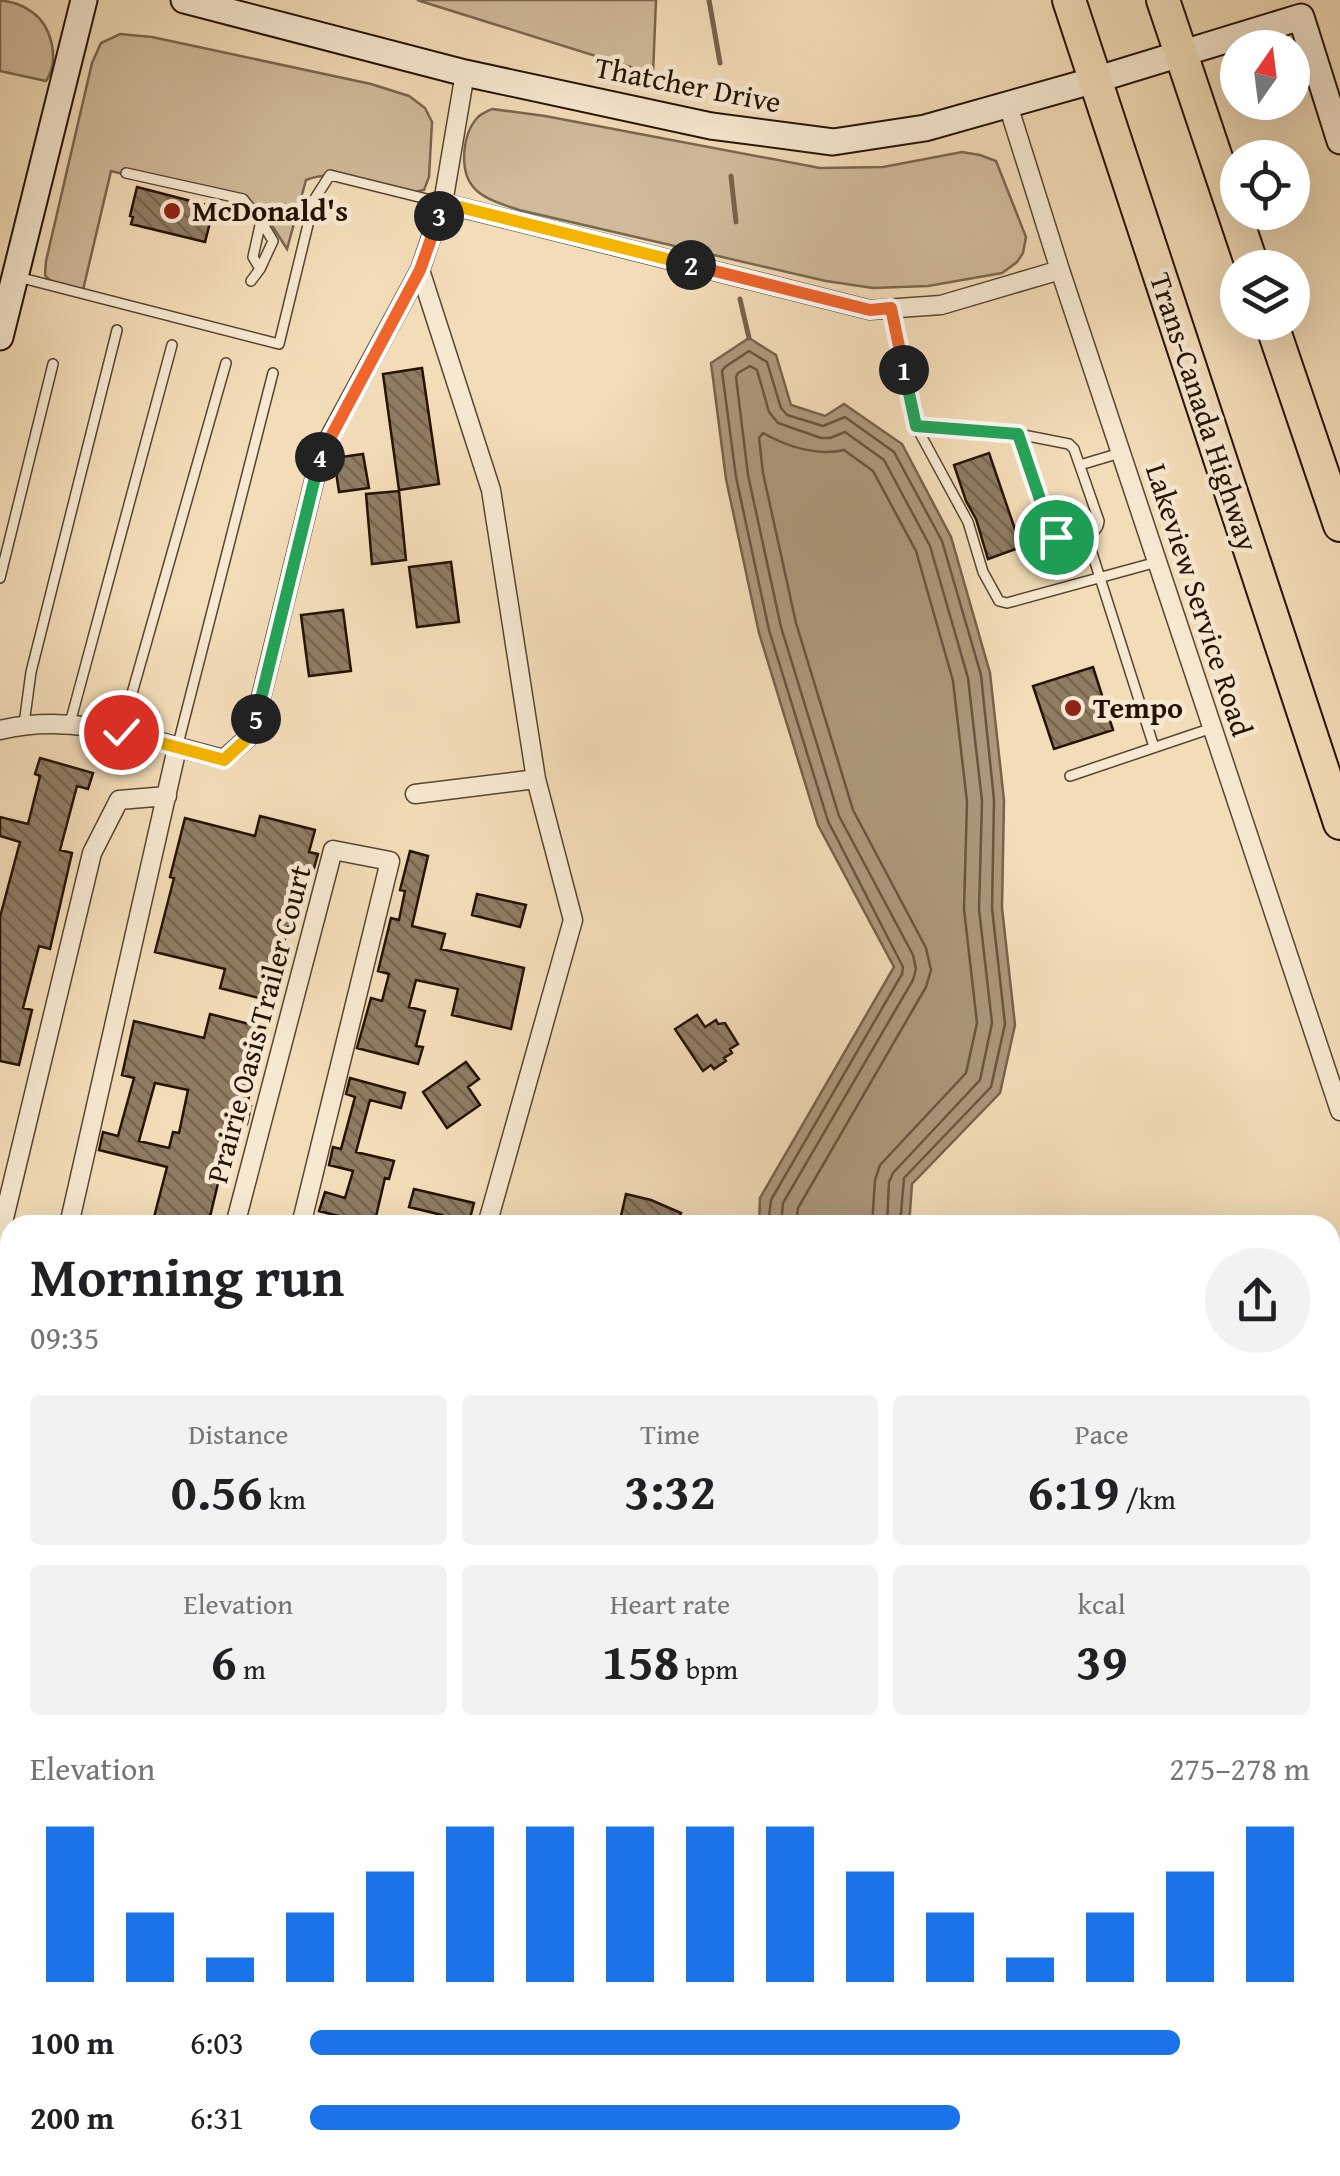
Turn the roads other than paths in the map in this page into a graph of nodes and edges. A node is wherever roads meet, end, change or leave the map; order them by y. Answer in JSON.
{"nodes":[{"id":1,"x":84,"y":0,"type":"edge"},
{"id":2,"x":184,"y":0,"type":"edge"},
{"id":3,"x":1068,"y":0,"type":"edge"},
{"id":4,"x":1163,"y":0,"type":"edge"},
{"id":5,"x":1299,"y":8,"type":"edge"},
{"id":6,"x":1181,"y":55,"type":"junction"},
{"id":7,"x":465,"y":73,"type":"junction"},
{"id":8,"x":1095,"y":80,"type":"junction"},
{"id":9,"x":1008,"y":105,"type":"junction"},
{"id":10,"x":1340,"y":140,"type":"edge"},
{"id":11,"x":126,"y":173,"type":"dead end"},
{"id":12,"x":444,"y":203,"type":"junction"},
{"id":13,"x":262,"y":221,"type":"junction"},
{"id":14,"x":1247,"y":250,"type":"edge"},
{"id":15,"x":260,"y":269,"type":"junction"},
{"id":16,"x":420,"y":270,"type":"junction"},
{"id":17,"x":1060,"y":270,"type":"junction"},
{"id":18,"x":8,"y":274,"type":"edge"},
{"id":19,"x":251,"y":281,"type":"dead end"},
{"id":20,"x":891,"y":308,"type":"junction"},
{"id":21,"x":117,"y":330,"type":"dead end"},
{"id":22,"x":0,"y":337,"type":"edge"},
{"id":23,"x":1278,"y":340,"type":"edge"},
{"id":24,"x":172,"y":345,"type":"dead end"},
{"id":25,"x":226,"y":363,"type":"dead end"},
{"id":26,"x":53,"y":364,"type":"dead end"},
{"id":27,"x":273,"y":373,"type":"dead end"},
{"id":28,"x":916,"y":426,"type":"junction"},
{"id":29,"x":1018,"y":434,"type":"junction"},
{"id":30,"x":1121,"y":453,"type":"junction"},
{"id":31,"x":1080,"y":465,"type":"junction"},
{"id":32,"x":1340,"y":524,"type":"edge"},
{"id":33,"x":1086,"y":534,"type":"junction"},
{"id":34,"x":1157,"y":562,"type":"junction"},
{"id":35,"x":1100,"y":576,"type":"junction"},
{"id":36,"x":0,"y":578,"type":"edge"},
{"id":37,"x":70,"y":723,"type":"junction"},
{"id":38,"x":24,"y":724,"type":"junction"},
{"id":39,"x":1212,"y":728,"type":"junction"},
{"id":40,"x":0,"y":730,"type":"edge"},
{"id":41,"x":121,"y":732,"type":"junction"},
{"id":42,"x":1154,"y":747,"type":"junction"},
{"id":43,"x":178,"y":748,"type":"junction"},
{"id":44,"x":1070,"y":776,"type":"dead end"},
{"id":45,"x":536,"y":779,"type":"junction"},
{"id":46,"x":415,"y":794,"type":"dead end"},
{"id":47,"x":167,"y":796,"type":"junction"},
{"id":48,"x":1340,"y":823,"type":"edge"},
{"id":49,"x":1340,"y":1112,"type":"edge"},
{"id":50,"x":5,"y":1215,"type":"edge"},
{"id":51,"x":71,"y":1215,"type":"edge"},
{"id":52,"x":238,"y":1215,"type":"edge"},
{"id":53,"x":303,"y":1215,"type":"edge"},
{"id":54,"x":490,"y":1215,"type":"edge"}],
"edges":[{"from":1,"to":18,"type":"main road"},
{"from":2,"to":7,"type":"main road","name":"Thatcher Drive"},
{"from":3,"to":8,"type":"highway","name":"Trans-Canada Highway"},
{"from":4,"to":6,"type":"highway"},
{"from":5,"to":6,"type":"main road","name":"Thatcher Drive"},
{"from":5,"to":10,"type":"main road"},
{"from":6,"to":8,"type":"main road","name":"Thatcher Drive"},
{"from":6,"to":14,"type":"highway"},
{"from":7,"to":9,"type":"main road","name":"Thatcher Drive"},
{"from":7,"to":12,"type":"street"},
{"from":8,"to":9,"type":"main road","name":"Thatcher Drive"},
{"from":8,"to":48,"type":"highway","name":"Trans-Canada Highway"},
{"from":9,"to":17,"type":"street","name":"Lakeview Service Road"},
{"from":11,"to":13,"type":"lane"},
{"from":12,"to":16,"type":"street"},
{"from":12,"to":18,"type":"lane"},
{"from":12,"to":20,"type":"street"},
{"from":13,"to":15,"type":"lane"},
{"from":13,"to":15,"type":"lane"},
{"from":15,"to":19,"type":"lane"},
{"from":16,"to":43,"type":"street"},
{"from":16,"to":45,"type":"street"},
{"from":17,"to":20,"type":"street"},
{"from":17,"to":30,"type":"street","name":"Lakeview Service Road"},
{"from":18,"to":22,"type":"main road"},
{"from":20,"to":28,"type":"lane"},
{"from":21,"to":38,"type":"lane"},
{"from":23,"to":32,"type":"highway"},
{"from":24,"to":37,"type":"lane"},
{"from":25,"to":41,"type":"lane"},
{"from":26,"to":36,"type":"lane"},
{"from":27,"to":43,"type":"lane"},
{"from":28,"to":29,"type":"lane"},
{"from":28,"to":35,"type":"lane"},
{"from":29,"to":31,"type":"lane"},
{"from":29,"to":33,"type":"lane"},
{"from":30,"to":31,"type":"lane"},
{"from":30,"to":34,"type":"street","name":"Lakeview Service Road"},
{"from":31,"to":33,"type":"lane"},
{"from":33,"to":35,"type":"lane"},
{"from":34,"to":35,"type":"lane"},
{"from":34,"to":39,"type":"street","name":"Lakeview Service Road"},
{"from":35,"to":42,"type":"lane"},
{"from":37,"to":38,"type":"street"},
{"from":37,"to":41,"type":"street"},
{"from":38,"to":40,"type":"street"},
{"from":39,"to":42,"type":"lane"},
{"from":39,"to":49,"type":"street","name":"Lakeview Service Road"},
{"from":41,"to":43,"type":"street"},
{"from":42,"to":44,"type":"lane"},
{"from":43,"to":47,"type":"street"},
{"from":45,"to":46,"type":"street"},
{"from":45,"to":54,"type":"street"},
{"from":47,"to":50,"type":"street"},
{"from":47,"to":51,"type":"street"},
{"from":52,"to":53,"type":"street","name":"Prairie Oasis Trailer Court"}]}
